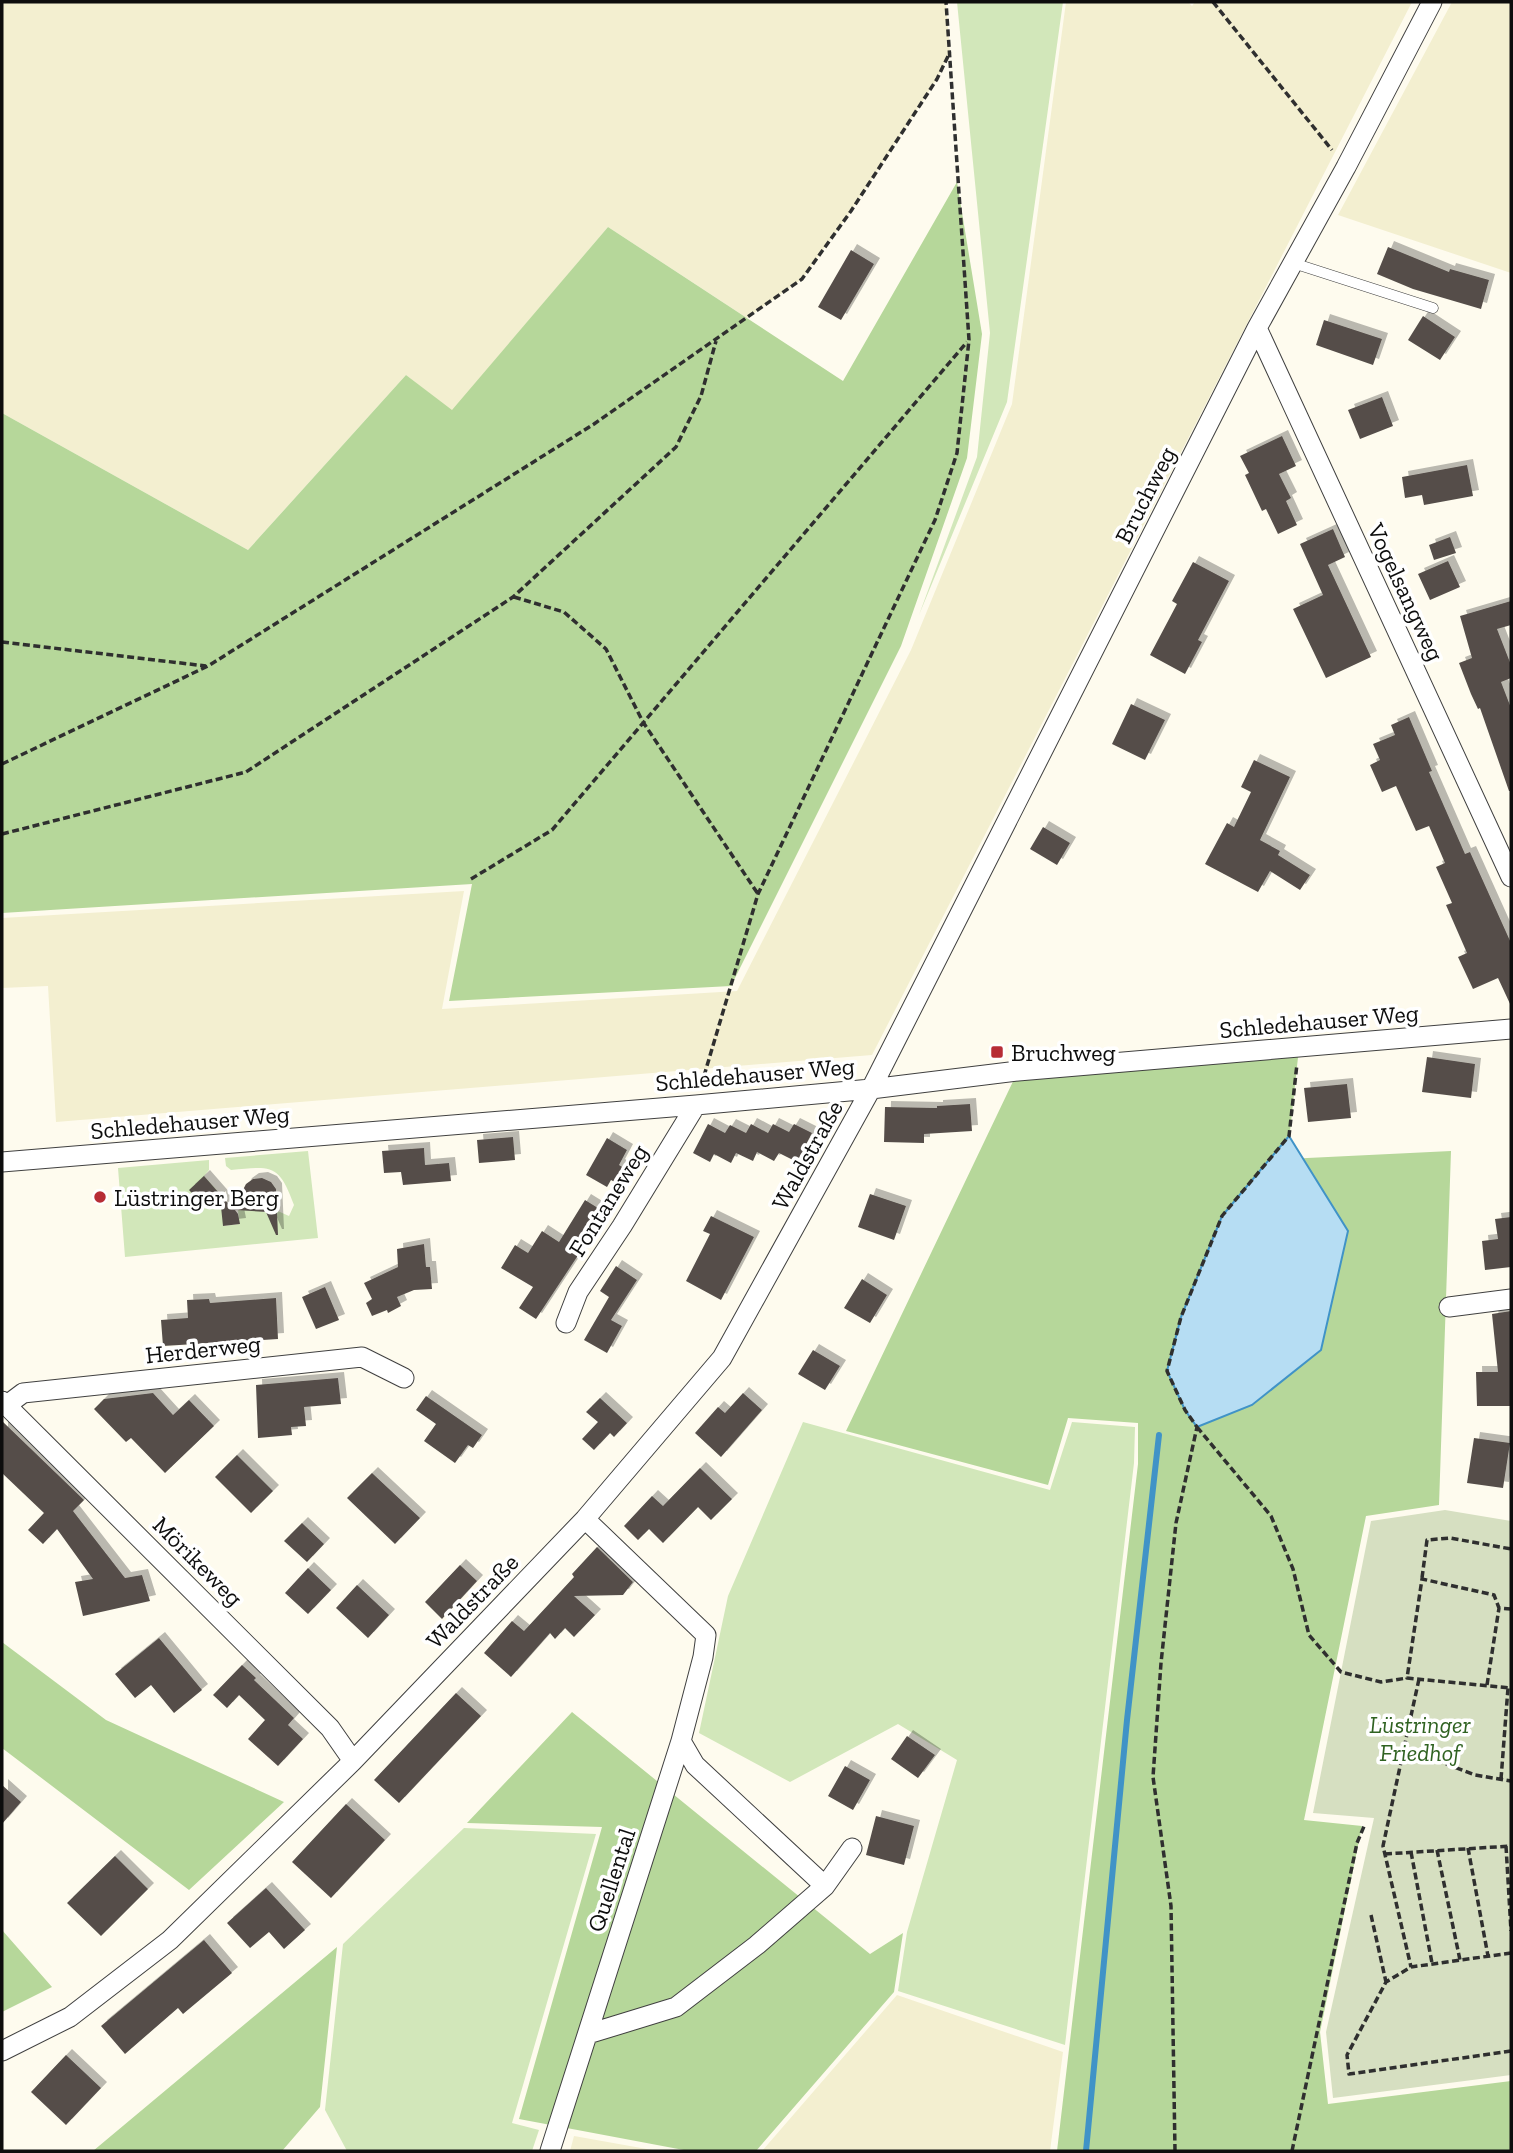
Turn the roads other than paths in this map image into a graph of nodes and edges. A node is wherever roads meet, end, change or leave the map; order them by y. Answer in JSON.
{"nodes":[{"id":1,"x":1432,"y":2,"type":"edge"},
{"id":2,"x":1293,"y":262,"type":"junction"},
{"id":3,"x":1433,"y":308,"type":"dead end"},
{"id":4,"x":1257,"y":328,"type":"junction"},
{"id":5,"x":1511,"y":877,"type":"edge"},
{"id":6,"x":1511,"y":1029,"type":"edge"},
{"id":7,"x":872,"y":1089,"type":"junction"},
{"id":8,"x":696,"y":1105,"type":"junction"},
{"id":9,"x":2,"y":1162,"type":"edge"},
{"id":10,"x":1511,"y":1299,"type":"edge"},
{"id":11,"x":1449,"y":1307,"type":"dead end"},
{"id":12,"x":566,"y":1323,"type":"dead end"},
{"id":13,"x":404,"y":1378,"type":"dead end"},
{"id":14,"x":4,"y":1403,"type":"edge"},
{"id":15,"x":585,"y":1519,"type":"junction"},
{"id":16,"x":681,"y":1741,"type":"junction"},
{"id":17,"x":354,"y":1761,"type":"junction"},
{"id":18,"x":852,"y":1848,"type":"dead end"},
{"id":19,"x":825,"y":1886,"type":"junction"},
{"id":20,"x":588,"y":2034,"type":"junction"},
{"id":21,"x":2,"y":2051,"type":"edge"},
{"id":22,"x":550,"y":2151,"type":"edge"}],
"edges":[{"from":1,"to":2,"type":"street","name":"Bruchweg"},
{"from":2,"to":3,"type":"lane"},
{"from":2,"to":4,"type":"street","name":"Bruchweg"},
{"from":4,"to":5,"type":"street","name":"Vogelsangweg"},
{"from":4,"to":7,"type":"street","name":"Bruchweg"},
{"from":6,"to":7,"type":"street","name":"Schledehauser Weg"},
{"from":7,"to":8,"type":"street","name":"Schledehauser Weg"},
{"from":7,"to":15,"type":"street","name":"Waldstraße"},
{"from":8,"to":9,"type":"street","name":"Schledehauser Weg"},
{"from":8,"to":12,"type":"street","name":"Fontaneweg"},
{"from":10,"to":11,"type":"street"},
{"from":13,"to":14,"type":"street","name":"Herderweg"},
{"from":14,"to":17,"type":"street","name":"Mörikeweg"},
{"from":15,"to":16,"type":"street","name":"Quellental"},
{"from":15,"to":17,"type":"street","name":"Waldstraße"},
{"from":16,"to":19,"type":"street"},
{"from":16,"to":20,"type":"street","name":"Quellental"},
{"from":17,"to":21,"type":"street","name":"Waldstraße"},
{"from":18,"to":19,"type":"street"},
{"from":19,"to":20,"type":"street"},
{"from":20,"to":22,"type":"street","name":"Quellental"}]}
